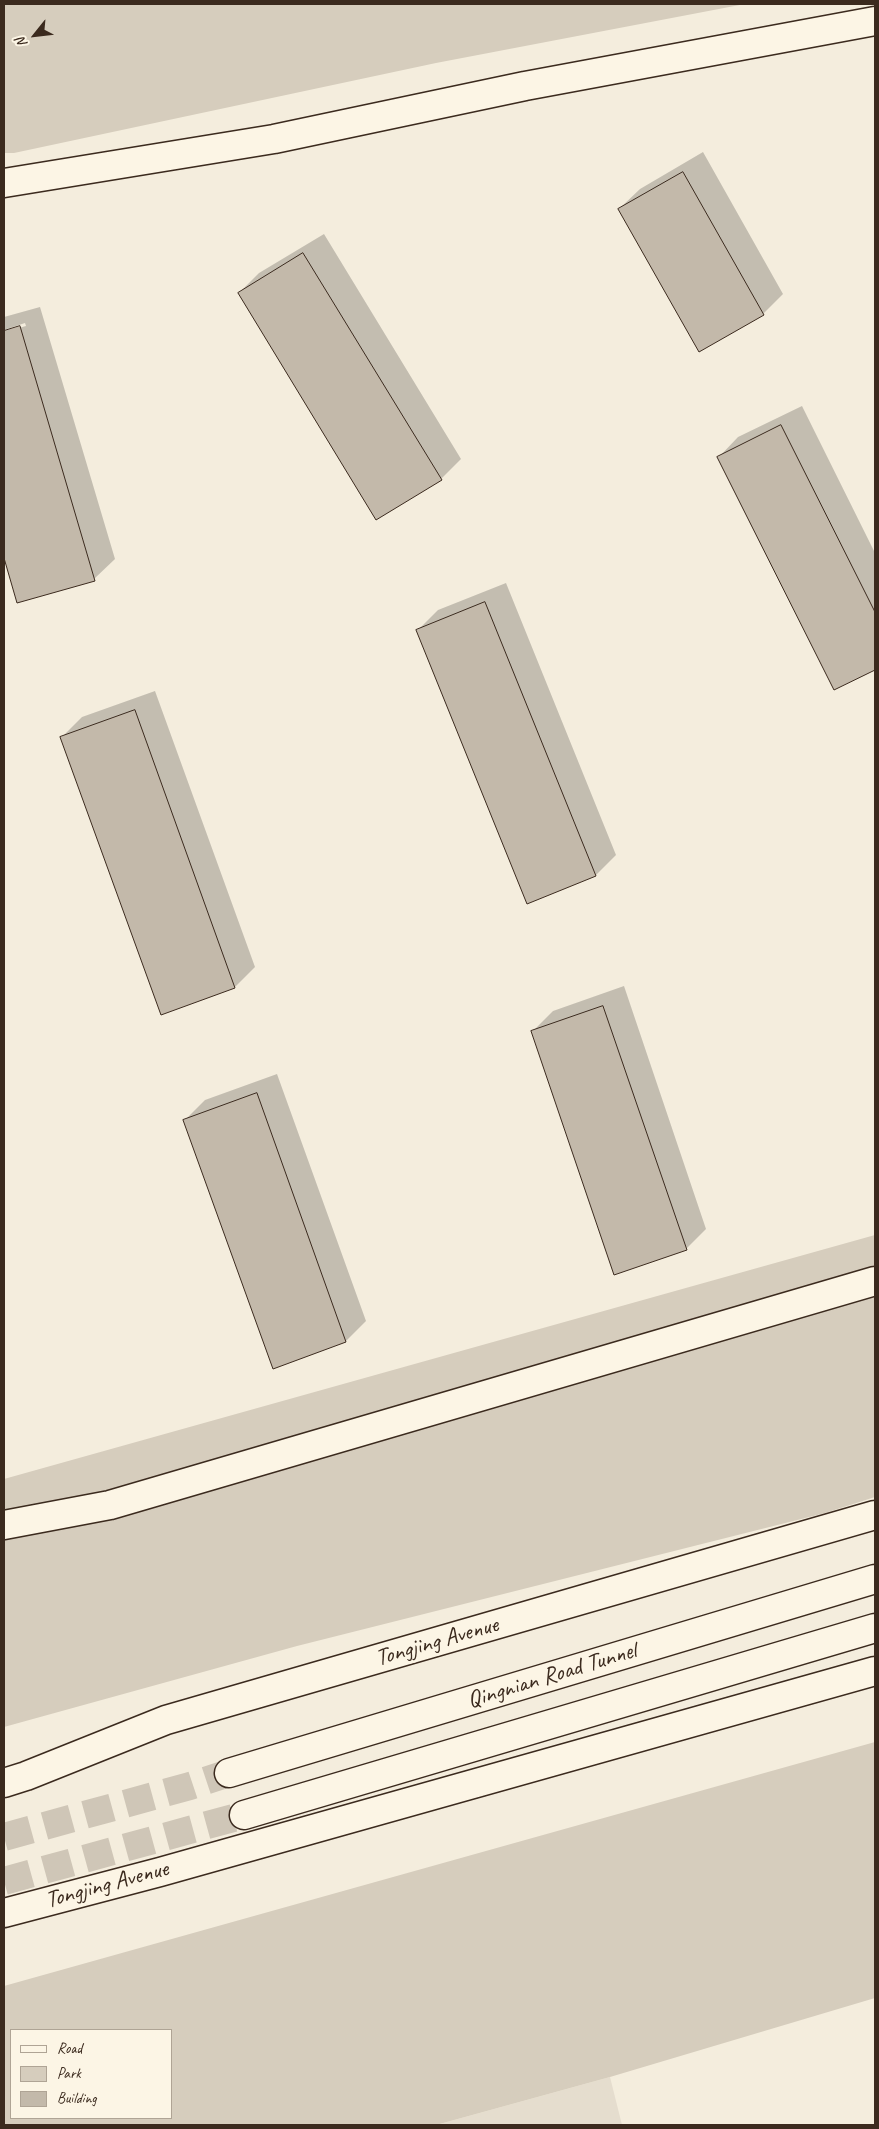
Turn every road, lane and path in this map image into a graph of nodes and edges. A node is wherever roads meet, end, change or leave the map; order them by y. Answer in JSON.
{"nodes":[{"id":1,"x":875,"y":21,"type":"edge"},
{"id":2,"x":4,"y":183,"type":"edge"},
{"id":3,"x":875,"y":1281,"type":"edge"},
{"id":4,"x":875,"y":1515,"type":"edge"},
{"id":5,"x":4,"y":1525,"type":"edge"},
{"id":6,"x":875,"y":1579,"type":"edge"},
{"id":7,"x":875,"y":1628,"type":"edge"},
{"id":8,"x":875,"y":1671,"type":"edge"},
{"id":9,"x":229,"y":1773,"type":"tunnel mouth"},
{"id":10,"x":4,"y":1782,"type":"edge"},
{"id":11,"x":244,"y":1815,"type":"tunnel mouth"},
{"id":12,"x":4,"y":1913,"type":"edge"}],
"edges":[{"from":1,"to":2,"type":"main road"},
{"from":3,"to":5,"type":"main road"},
{"from":4,"to":10,"type":"main road","name":"Tongjing Avenue"},
{"from":6,"to":9,"type":"main road","name":"Qingnian Road Tunnel"},
{"from":7,"to":11,"type":"main road","name":"Qingnian Road Tunnel"},
{"from":8,"to":12,"type":"main road","name":"Tongjing Avenue"}]}
